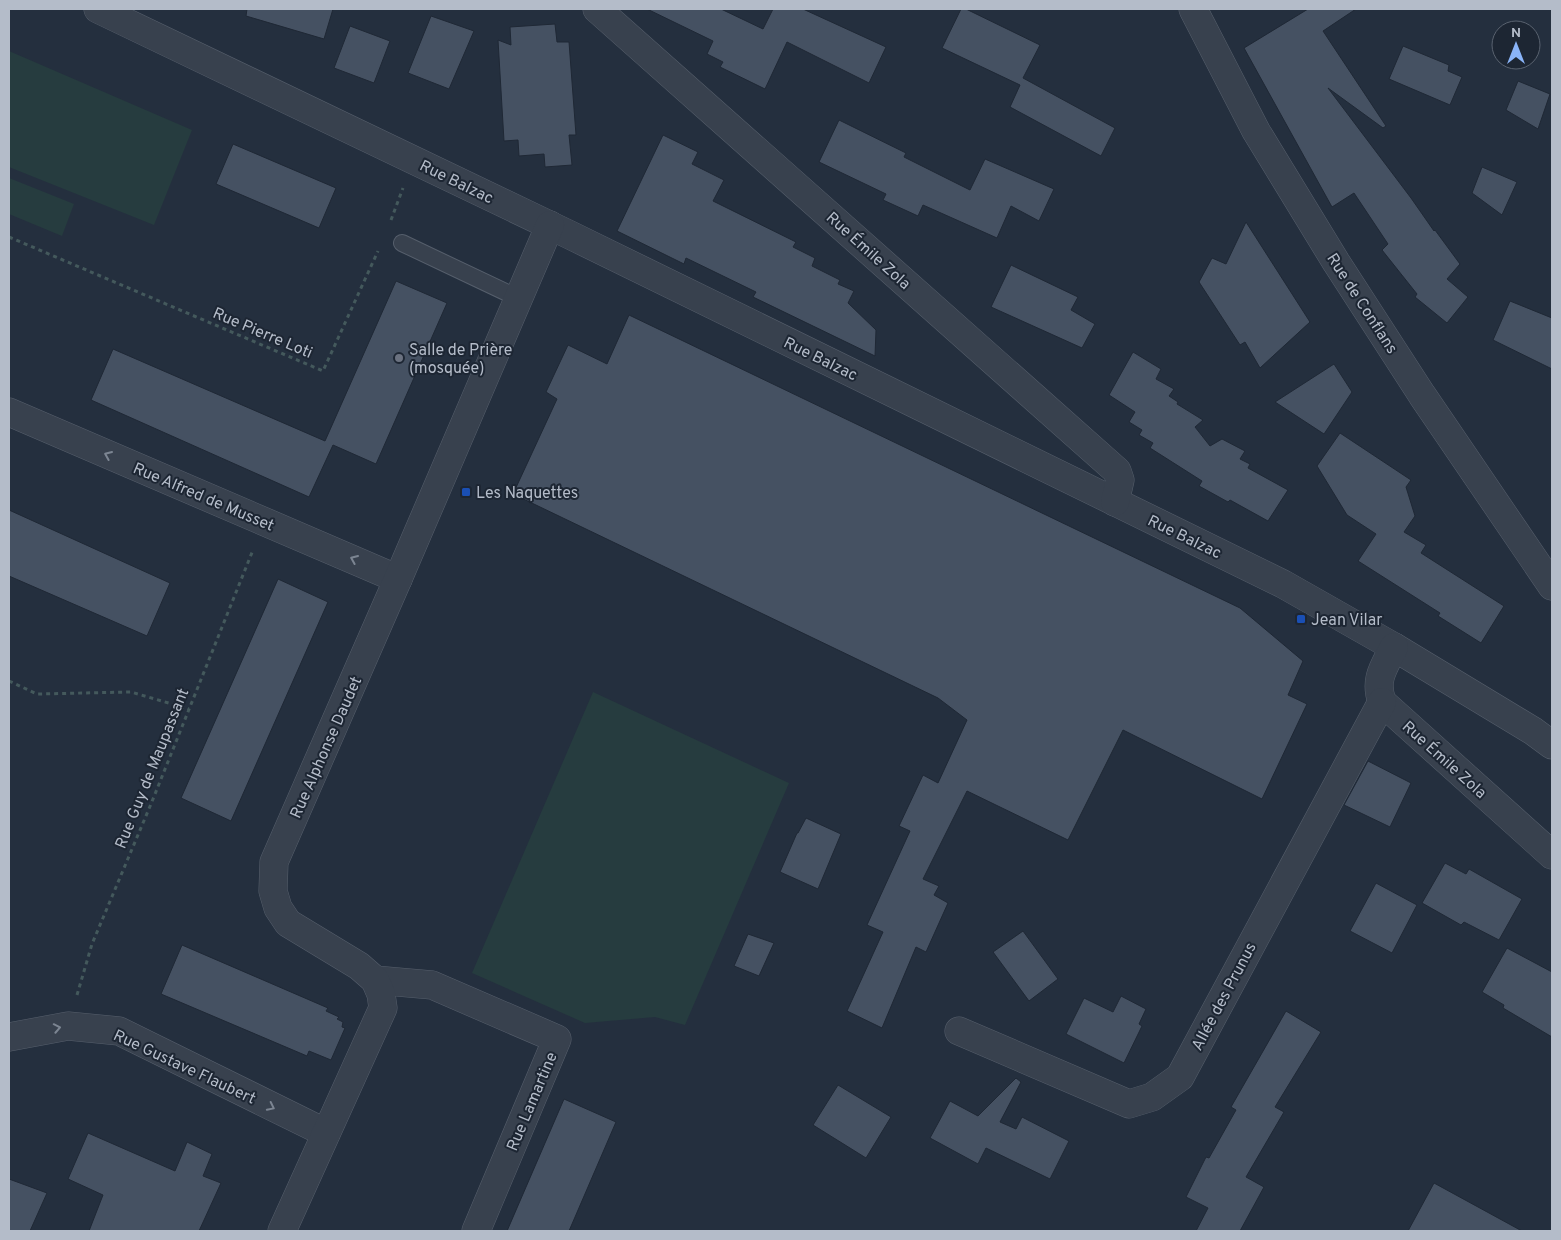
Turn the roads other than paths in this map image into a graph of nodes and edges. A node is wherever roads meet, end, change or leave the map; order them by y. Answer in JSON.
{"nodes":[{"id":1,"x":98,"y":9,"type":"edge"},
{"id":2,"x":597,"y":9,"type":"edge"},
{"id":3,"x":1193,"y":9,"type":"edge"},
{"id":4,"x":550,"y":225,"type":"junction"},
{"id":5,"x":402,"y":243,"type":"dead end"},
{"id":6,"x":518,"y":298,"type":"junction"},
{"id":7,"x":9,"y":412,"type":"edge"},
{"id":8,"x":1115,"y":502,"type":"junction"},
{"id":9,"x":398,"y":579,"type":"junction"},
{"id":10,"x":1552,"y":586,"type":"edge"},
{"id":11,"x":1394,"y":647,"type":"junction"},
{"id":12,"x":1382,"y":702,"type":"junction"},
{"id":13,"x":1546,"y":734,"type":"edge"},
{"id":14,"x":1552,"y":855,"type":"edge"},
{"id":15,"x":375,"y":980,"type":"junction"},
{"id":16,"x":959,"y":1031,"type":"dead end"},
{"id":17,"x":9,"y":1037,"type":"edge"},
{"id":18,"x":326,"y":1133,"type":"junction"},
{"id":19,"x":282,"y":1231,"type":"edge"},
{"id":20,"x":476,"y":1231,"type":"edge"}],
"edges":[{"from":1,"to":4,"type":"street","name":"Rue Balzac"},
{"from":2,"to":8,"type":"street","name":"Rue Émile Zola"},
{"from":3,"to":10,"type":"street","name":"Rue de Conflans"},
{"from":4,"to":6,"type":"street","name":"Rue Alphonse Daudet"},
{"from":4,"to":8,"type":"street","name":"Rue Balzac"},
{"from":5,"to":6,"type":"lane"},
{"from":6,"to":9,"type":"street","name":"Rue Alphonse Daudet"},
{"from":9,"to":7,"type":"street","name":"Rue Alfred de Musset","one_way":true},
{"from":8,"to":11,"type":"street","name":"Rue Balzac"},
{"from":9,"to":15,"type":"street","name":"Rue Alphonse Daudet"},
{"from":11,"to":12,"type":"street"},
{"from":11,"to":13,"type":"street","name":"Rue Balzac"},
{"from":12,"to":14,"type":"street","name":"Rue Émile Zola"},
{"from":12,"to":16,"type":"street","name":"Allée des Prunus"},
{"from":15,"to":18,"type":"street"},
{"from":15,"to":20,"type":"street","name":"Rue Lamartine"},
{"from":17,"to":18,"type":"street","name":"Rue Gustave Flaubert","one_way":true},
{"from":18,"to":19,"type":"street"}]}
